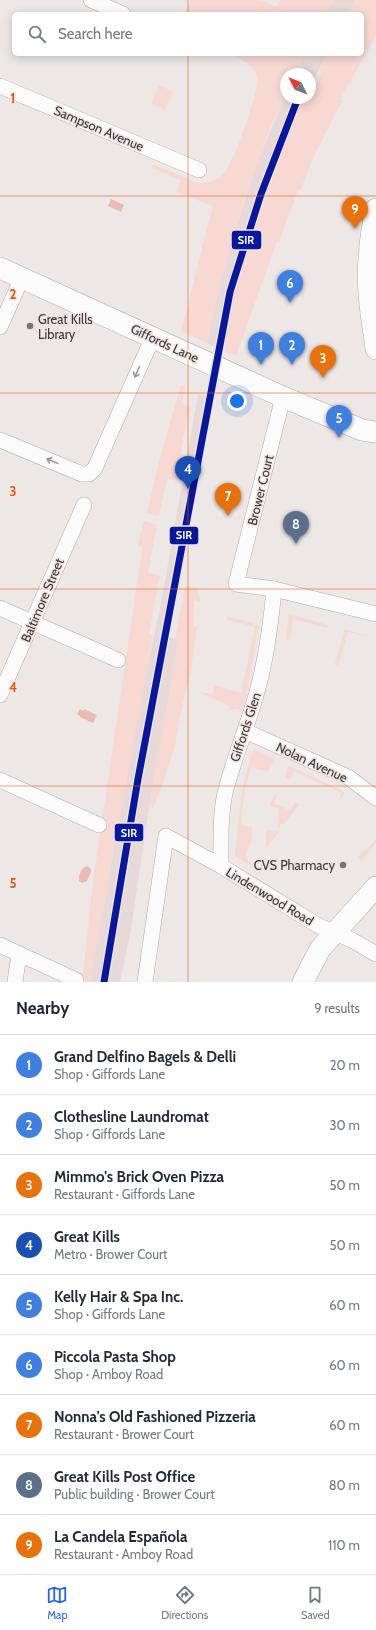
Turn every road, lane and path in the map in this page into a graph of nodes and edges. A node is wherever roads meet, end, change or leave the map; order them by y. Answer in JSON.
{"nodes":[{"id":1,"x":91,"y":0,"type":"edge"},
{"id":2,"x":118,"y":12,"type":"edge"},
{"id":3,"x":0,"y":86,"type":"edge"},
{"id":4,"x":199,"y":170,"type":"dead end"},
{"id":5,"x":376,"y":210,"type":"edge"},
{"id":6,"x":0,"y":268,"type":"edge"},
{"id":7,"x":22,"y":278,"type":"junction"},
{"id":8,"x":0,"y":327,"type":"edge"},
{"id":9,"x":153,"y":337,"type":"junction"},
{"id":10,"x":376,"y":344,"type":"edge"},
{"id":11,"x":283,"y":397,"type":"junction"},
{"id":12,"x":376,"y":432,"type":"edge"},
{"id":13,"x":0,"y":440,"type":"edge"},
{"id":14,"x":84,"y":505,"type":"dead end"},
{"id":15,"x":274,"y":589,"type":"junction"},
{"id":16,"x":0,"y":608,"type":"edge"},
{"id":17,"x":376,"y":614,"type":"edge"},
{"id":18,"x":33,"y":622,"type":"junction"},
{"id":19,"x":118,"y":660,"type":"dead end"},
{"id":20,"x":0,"y":695,"type":"edge"},
{"id":21,"x":245,"y":731,"type":"junction"},
{"id":22,"x":0,"y":780,"type":"edge"},
{"id":23,"x":376,"y":798,"type":"edge"},
{"id":24,"x":99,"y":825,"type":"dead end"},
{"id":25,"x":220,"y":866,"type":"junction"},
{"id":26,"x":376,"y":887,"type":"edge"},
{"id":27,"x":335,"y":932,"type":"junction"},
{"id":28,"x":0,"y":945,"type":"edge"},
{"id":29,"x":19,"y":954,"type":"junction"},
{"id":30,"x":376,"y":954,"type":"edge"},
{"id":31,"x":76,"y":980,"type":"dead end"},
{"id":32,"x":15,"y":982,"type":"edge"},
{"id":33,"x":145,"y":982,"type":"edge"},
{"id":34,"x":303,"y":982,"type":"edge"}],
"edges":[{"from":1,"to":2,"type":"street"},
{"from":3,"to":4,"type":"street","name":"Sampson Avenue"},
{"from":5,"to":10,"type":"street"},
{"from":6,"to":7,"type":"street","name":"Giffords Lane"},
{"from":7,"to":8,"type":"street"},
{"from":7,"to":9,"type":"street","name":"Giffords Lane"},
{"from":9,"to":11,"type":"street","name":"Giffords Lane"},
{"from":9,"to":13,"type":"street","one_way":true},
{"from":11,"to":12,"type":"street","name":"Giffords Lane"},
{"from":11,"to":15,"type":"street","name":"Brower Court"},
{"from":14,"to":18,"type":"street","name":"Baltimore Street"},
{"from":15,"to":17,"type":"street"},
{"from":15,"to":21,"type":"street","name":"Giffords Glen"},
{"from":16,"to":18,"type":"street"},
{"from":18,"to":19,"type":"street"},
{"from":18,"to":20,"type":"street","name":"Baltimore Street"},
{"from":21,"to":23,"type":"street","name":"Nolan Avenue"},
{"from":21,"to":25,"type":"street","name":"Giffords Glen"},
{"from":22,"to":24,"type":"street"},
{"from":25,"to":27,"type":"street","name":"Lindenwood Road"},
{"from":25,"to":33,"type":"street","name":"Lindenwood Road"},
{"from":26,"to":27,"type":"street"},
{"from":27,"to":30,"type":"street","name":"Lindenwood Road"},
{"from":27,"to":34,"type":"street"},
{"from":28,"to":29,"type":"street"},
{"from":29,"to":31,"type":"street"},
{"from":29,"to":32,"type":"street"}]}
